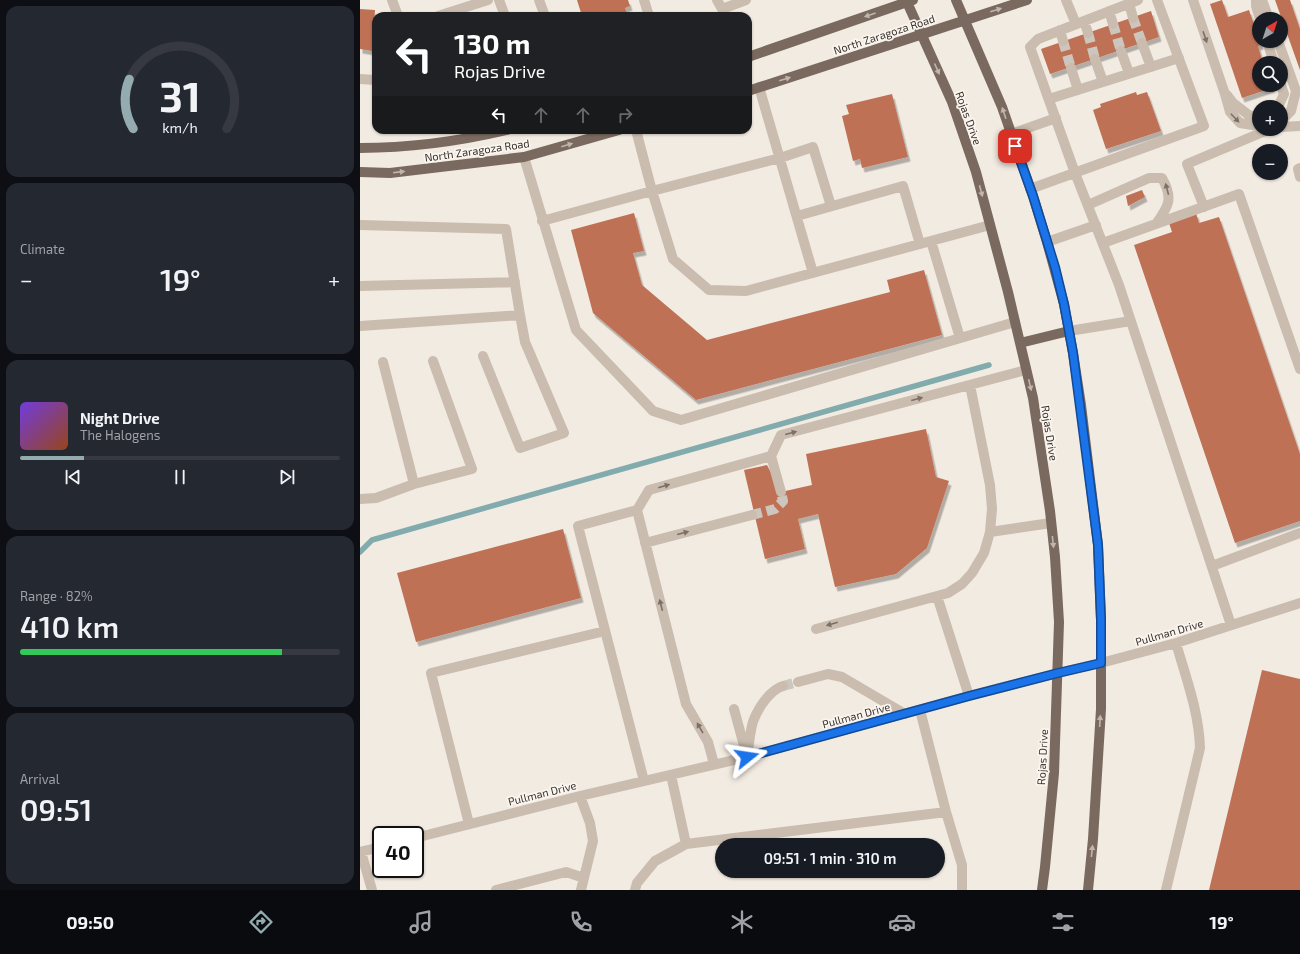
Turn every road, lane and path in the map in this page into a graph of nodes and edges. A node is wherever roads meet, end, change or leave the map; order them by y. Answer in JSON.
{"nodes":[{"id":1,"x":392,"y":0,"type":"edge"},
{"id":2,"x":488,"y":0,"type":"edge"},
{"id":3,"x":499,"y":0,"type":"edge"},
{"id":4,"x":539,"y":0,"type":"edge"},
{"id":5,"x":644,"y":0,"type":"edge"},
{"id":6,"x":746,"y":0,"type":"edge"},
{"id":7,"x":956,"y":0,"type":"edge"},
{"id":8,"x":1027,"y":0,"type":"edge"},
{"id":9,"x":1066,"y":0,"type":"edge"},
{"id":10,"x":1157,"y":0,"type":"edge"},
{"id":11,"x":1192,"y":0,"type":"edge"},
{"id":12,"x":1256,"y":0,"type":"edge"},
{"id":13,"x":1262,"y":0,"type":"edge"},
{"id":14,"x":908,"y":1,"type":"edge"},
{"id":15,"x":1133,"y":2,"type":"edge"},
{"id":16,"x":721,"y":8,"type":"edge"},
{"id":17,"x":1109,"y":11,"type":"junction"},
{"id":18,"x":396,"y":12,"type":"edge"},
{"id":19,"x":450,"y":12,"type":"edge"},
{"id":20,"x":504,"y":12,"type":"edge"},
{"id":21,"x":544,"y":12,"type":"edge"},
{"id":22,"x":648,"y":12,"type":"edge"},
{"id":23,"x":1258,"y":12,"type":"edge"},
{"id":24,"x":1266,"y":12,"type":"edge"},
{"id":25,"x":1134,"y":18,"type":"tunnel mouth"},
{"id":26,"x":965,"y":20,"type":"junction"},
{"id":27,"x":1080,"y":23,"type":"junction"},
{"id":28,"x":1113,"y":24,"type":"tunnel mouth"},
{"id":29,"x":1060,"y":30,"type":"junction"},
{"id":30,"x":1088,"y":33,"type":"tunnel mouth"},
{"id":31,"x":920,"y":34,"type":"junction"},
{"id":32,"x":1063,"y":42,"type":"tunnel mouth"},
{"id":33,"x":1142,"y":43,"type":"tunnel mouth"},
{"id":34,"x":1281,"y":48,"type":"edge"},
{"id":35,"x":1121,"y":51,"type":"tunnel mouth"},
{"id":36,"x":752,"y":56,"type":"edge"},
{"id":37,"x":1179,"y":58,"type":"junction"},
{"id":38,"x":1096,"y":59,"type":"tunnel mouth"},
{"id":39,"x":1151,"y":66,"type":"junction"},
{"id":40,"x":1071,"y":68,"type":"tunnel mouth"},
{"id":41,"x":1129,"y":73,"type":"junction"},
{"id":42,"x":360,"y":79,"type":"edge"},
{"id":43,"x":372,"y":80,"type":"edge"},
{"id":44,"x":1103,"y":82,"type":"junction"},
{"id":45,"x":759,"y":87,"type":"junction"},
{"id":46,"x":752,"y":90,"type":"edge"},
{"id":47,"x":1078,"y":90,"type":"junction"},
{"id":48,"x":1225,"y":94,"type":"junction"},
{"id":49,"x":1049,"y":99,"type":"junction"},
{"id":50,"x":1288,"y":115,"type":"edge"},
{"id":51,"x":1252,"y":116,"type":"edge"},
{"id":52,"x":1056,"y":118,"type":"junction"},
{"id":53,"x":1252,"y":125,"type":"edge"},
{"id":54,"x":1288,"y":126,"type":"edge"},
{"id":55,"x":1300,"y":126,"type":"edge"},
{"id":56,"x":492,"y":134,"type":"edge"},
{"id":57,"x":605,"y":134,"type":"edge"},
{"id":58,"x":637,"y":134,"type":"edge"},
{"id":59,"x":1011,"y":134,"type":"junction"},
{"id":60,"x":1253,"y":136,"type":"edge"},
{"id":61,"x":360,"y":148,"type":"edge"},
{"id":62,"x":524,"y":157,"type":"junction"},
{"id":63,"x":780,"y":158,"type":"junction"},
{"id":64,"x":1300,"y":168,"type":"edge"},
{"id":65,"x":360,"y":172,"type":"edge"},
{"id":66,"x":1075,"y":173,"type":"junction"},
{"id":67,"x":1300,"y":177,"type":"edge"},
{"id":68,"x":1030,"y":189,"type":"junction"},
{"id":69,"x":652,"y":191,"type":"junction"},
{"id":70,"x":1088,"y":205,"type":"junction"},
{"id":71,"x":831,"y":206,"type":"junction"},
{"id":72,"x":1204,"y":207,"type":"junction"},
{"id":73,"x":797,"y":216,"type":"junction"},
{"id":74,"x":542,"y":221,"type":"junction"},
{"id":75,"x":1156,"y":224,"type":"junction"},
{"id":76,"x":990,"y":225,"type":"junction"},
{"id":77,"x":1096,"y":225,"type":"junction"},
{"id":78,"x":360,"y":226,"type":"edge"},
{"id":79,"x":931,"y":241,"type":"junction"},
{"id":80,"x":1047,"y":242,"type":"junction"},
{"id":81,"x":1103,"y":243,"type":"junction"},
{"id":82,"x":920,"y":244,"type":"junction"},
{"id":83,"x":813,"y":273,"type":"junction"},
{"id":84,"x":515,"y":282,"type":"junction"},
{"id":85,"x":360,"y":286,"type":"edge"},
{"id":86,"x":520,"y":315,"type":"junction"},
{"id":87,"x":1131,"y":321,"type":"junction"},
{"id":88,"x":1015,"y":322,"type":"junction"},
{"id":89,"x":360,"y":326,"type":"edge"},
{"id":90,"x":1069,"y":331,"type":"junction"},
{"id":91,"x":960,"y":338,"type":"junction"},
{"id":92,"x":1020,"y":343,"type":"junction"},
{"id":93,"x":483,"y":356,"type":"dead end"},
{"id":94,"x":433,"y":361,"type":"dead end"},
{"id":95,"x":383,"y":362,"type":"dead end"},
{"id":96,"x":1300,"y":369,"type":"edge"},
{"id":97,"x":1026,"y":370,"type":"junction"},
{"id":98,"x":970,"y":385,"type":"junction"},
{"id":99,"x":771,"y":456,"type":"junction"},
{"id":100,"x":414,"y":484,"type":"junction"},
{"id":101,"x":781,"y":492,"type":"tunnel mouth"},
{"id":102,"x":360,"y":499,"type":"edge"},
{"id":103,"x":637,"y":510,"type":"junction"},
{"id":104,"x":752,"y":515,"type":"tunnel mouth"},
{"id":105,"x":1051,"y":523,"type":"junction"},
{"id":106,"x":990,"y":532,"type":"junction"},
{"id":107,"x":1300,"y":533,"type":"edge"},
{"id":108,"x":646,"y":543,"type":"junction"},
{"id":109,"x":1212,"y":566,"type":"junction"},
{"id":110,"x":937,"y":596,"type":"junction"},
{"id":111,"x":1300,"y":603,"type":"edge"},
{"id":112,"x":1231,"y":625,"type":"junction"},
{"id":113,"x":816,"y":629,"type":"dead end"},
{"id":114,"x":605,"y":631,"type":"junction"},
{"id":115,"x":1176,"y":643,"type":"junction"},
{"id":116,"x":1101,"y":663,"type":"junction"},
{"id":117,"x":1058,"y":673,"type":"junction"},
{"id":118,"x":798,"y":682,"type":"tunnel mouth"},
{"id":119,"x":783,"y":686,"type":"tunnel mouth"},
{"id":120,"x":969,"y":696,"type":"junction"},
{"id":121,"x":734,"y":709,"type":"dead end"},
{"id":122,"x":920,"y":710,"type":"junction"},
{"id":123,"x":905,"y":714,"type":"junction"},
{"id":124,"x":747,"y":757,"type":"junction"},
{"id":125,"x":714,"y":764,"type":"junction"},
{"id":126,"x":671,"y":775,"type":"junction"},
{"id":127,"x":644,"y":781,"type":"junction"},
{"id":128,"x":580,"y":796,"type":"junction"},
{"id":129,"x":946,"y":812,"type":"junction"},
{"id":130,"x":469,"y":824,"type":"junction"},
{"id":131,"x":424,"y":836,"type":"edge"},
{"id":132,"x":686,"y":844,"type":"junction"},
{"id":133,"x":372,"y":849,"type":"edge"},
{"id":134,"x":360,"y":852,"type":"edge"},
{"id":135,"x":584,"y":878,"type":"junction"},
{"id":136,"x":372,"y":890,"type":"edge"},
{"id":137,"x":496,"y":890,"type":"edge"},
{"id":138,"x":581,"y":890,"type":"edge"},
{"id":139,"x":635,"y":890,"type":"edge"},
{"id":140,"x":962,"y":890,"type":"edge"},
{"id":141,"x":1042,"y":890,"type":"edge"},
{"id":142,"x":1088,"y":890,"type":"edge"},
{"id":143,"x":1166,"y":890,"type":"edge"}],
"edges":[{"from":1,"to":18,"type":"street"},
{"from":2,"to":19,"type":"street"},
{"from":3,"to":20,"type":"street"},
{"from":4,"to":21,"type":"street"},
{"from":5,"to":22,"type":"street"},
{"from":6,"to":16,"type":"street"},
{"from":7,"to":26,"type":"main road"},
{"from":26,"to":8,"type":"main road","name":"North Zaragoza Road","one_way":true},
{"from":9,"to":27,"type":"street"},
{"from":10,"to":37,"type":"street"},
{"from":11,"to":48,"type":"street","one_way":true},
{"from":12,"to":23,"type":"street"},
{"from":13,"to":24,"type":"street"},
{"from":14,"to":31,"type":"main road","name":"Rojas Drive"},
{"from":14,"to":36,"type":"main road","name":"North Zaragoza Road","one_way":true},
{"from":15,"to":17,"type":"street"},
{"from":15,"to":25,"type":"street"},
{"from":17,"to":27,"type":"street"},
{"from":17,"to":28,"type":"street"},
{"from":26,"to":31,"type":"main road","name":"North Zaragoza Road"},
{"from":59,"to":26,"type":"main road","one_way":true},
{"from":27,"to":29,"type":"street"},
{"from":27,"to":30,"type":"street"},
{"from":29,"to":32,"type":"street"},
{"from":29,"to":49,"type":"street"},
{"from":45,"to":31,"type":"main road","name":"North Zaragoza Road","one_way":true},
{"from":31,"to":76,"type":"main road","name":"Rojas Drive","one_way":true},
{"from":33,"to":39,"type":"street"},
{"from":34,"to":50,"type":"street"},
{"from":35,"to":41,"type":"street"},
{"from":37,"to":39,"type":"street"},
{"from":37,"to":66,"type":"street"},
{"from":38,"to":44,"type":"street"},
{"from":39,"to":41,"type":"street"},
{"from":40,"to":47,"type":"street"},
{"from":41,"to":44,"type":"street"},
{"from":42,"to":43,"type":"street"},
{"from":44,"to":47,"type":"street"},
{"from":45,"to":46,"type":"main road","name":"North Zaragoza Road"},
{"from":45,"to":63,"type":"street"},
{"from":47,"to":49,"type":"street"},
{"from":48,"to":51,"type":"street"},
{"from":48,"to":53,"type":"street","one_way":true},
{"from":49,"to":52,"type":"street"},
{"from":52,"to":59,"type":"street"},
{"from":52,"to":66,"type":"street"},
{"from":54,"to":55,"type":"street"},
{"from":56,"to":61,"type":"main road","name":"North Zaragoza Road"},
{"from":62,"to":57,"type":"main road","name":"North Zaragoza Road","one_way":true},
{"from":58,"to":69,"type":"street"},
{"from":59,"to":68,"type":"main road"},
{"from":60,"to":72,"type":"street"},
{"from":65,"to":62,"type":"main road","name":"North Zaragoza Road","one_way":true},
{"from":62,"to":74,"type":"street"},
{"from":63,"to":69,"type":"street"},
{"from":63,"to":71,"type":"street"},
{"from":63,"to":73,"type":"street"},
{"from":64,"to":67,"type":"street"},
{"from":66,"to":68,"type":"street"},
{"from":66,"to":70,"type":"street"},
{"from":68,"to":80,"type":"main road"},
{"from":69,"to":74,"type":"street"},
{"from":69,"to":83,"type":"street"},
{"from":75,"to":70,"type":"street","one_way":true},
{"from":70,"to":77,"type":"street"},
{"from":71,"to":73,"type":"street"},
{"from":71,"to":82,"type":"street"},
{"from":72,"to":75,"type":"street"},
{"from":72,"to":96,"type":"street"},
{"from":73,"to":83,"type":"street"},
{"from":74,"to":91,"type":"street"},
{"from":75,"to":81,"type":"street"},
{"from":76,"to":79,"type":"street"},
{"from":76,"to":88,"type":"main road","name":"Rojas Drive"},
{"from":77,"to":80,"type":"street"},
{"from":77,"to":81,"type":"street"},
{"from":78,"to":84,"type":"street"},
{"from":79,"to":82,"type":"street"},
{"from":79,"to":91,"type":"street"},
{"from":80,"to":90,"type":"main road"},
{"from":81,"to":87,"type":"street"},
{"from":82,"to":83,"type":"street"},
{"from":84,"to":85,"type":"street"},
{"from":84,"to":86,"type":"street"},
{"from":86,"to":89,"type":"street"},
{"from":86,"to":93,"type":"street"},
{"from":87,"to":90,"type":"street"},
{"from":87,"to":109,"type":"street"},
{"from":88,"to":91,"type":"street"},
{"from":88,"to":92,"type":"main road","name":"Rojas Drive"},
{"from":90,"to":92,"type":"main road"},
{"from":90,"to":116,"type":"main road"},
{"from":92,"to":97,"type":"main road","name":"Rojas Drive"},
{"from":94,"to":100,"type":"street"},
{"from":95,"to":100,"type":"street"},
{"from":97,"to":98,"type":"street"},
{"from":97,"to":105,"type":"main road","name":"Rojas Drive","one_way":true},
{"from":99,"to":98,"type":"street","one_way":true},
{"from":98,"to":106,"type":"street"},
{"from":99,"to":101,"type":"street"},
{"from":103,"to":99,"type":"street","one_way":true},
{"from":100,"to":102,"type":"street"},
{"from":103,"to":108,"type":"street"},
{"from":103,"to":114,"type":"street"},
{"from":108,"to":104,"type":"street","one_way":true},
{"from":105,"to":106,"type":"street"},
{"from":105,"to":117,"type":"main road","name":"Rojas Drive","one_way":true},
{"from":106,"to":110,"type":"street"},
{"from":107,"to":109,"type":"street"},
{"from":125,"to":108,"type":"street","one_way":true},
{"from":109,"to":112,"type":"street"},
{"from":110,"to":113,"type":"street","one_way":true},
{"from":110,"to":120,"type":"street"},
{"from":111,"to":112,"type":"street","name":"Pullman Drive"},
{"from":112,"to":115,"type":"street","name":"Pullman Drive"},
{"from":114,"to":127,"type":"street"},
{"from":114,"to":130,"type":"street"},
{"from":115,"to":116,"type":"street","name":"Pullman Drive"},
{"from":115,"to":143,"type":"street"},
{"from":116,"to":117,"type":"street","name":"Pullman Drive"},
{"from":142,"to":116,"type":"main road","one_way":true},
{"from":117,"to":120,"type":"street","name":"Pullman Drive"},
{"from":117,"to":141,"type":"main road","name":"Rojas Drive"},
{"from":118,"to":123,"type":"street"},
{"from":119,"to":124,"type":"street"},
{"from":120,"to":122,"type":"street","name":"Pullman Drive"},
{"from":121,"to":124,"type":"street"},
{"from":122,"to":123,"type":"street","name":"Pullman Drive"},
{"from":122,"to":129,"type":"street"},
{"from":123,"to":124,"type":"street","name":"Pullman Drive"},
{"from":124,"to":125,"type":"street","name":"Pullman Drive"},
{"from":125,"to":126,"type":"street","name":"Pullman Drive"},
{"from":126,"to":127,"type":"street","name":"Pullman Drive"},
{"from":126,"to":132,"type":"street"},
{"from":127,"to":128,"type":"street","name":"Pullman Drive"},
{"from":128,"to":130,"type":"street","name":"Pullman Drive"},
{"from":128,"to":135,"type":"street"},
{"from":129,"to":132,"type":"street"},
{"from":129,"to":140,"type":"street"},
{"from":130,"to":131,"type":"street","name":"Pullman Drive"},
{"from":132,"to":139,"type":"street"},
{"from":133,"to":134,"type":"street"},
{"from":134,"to":136,"type":"street"},
{"from":135,"to":137,"type":"street"},
{"from":135,"to":138,"type":"street"}]}
